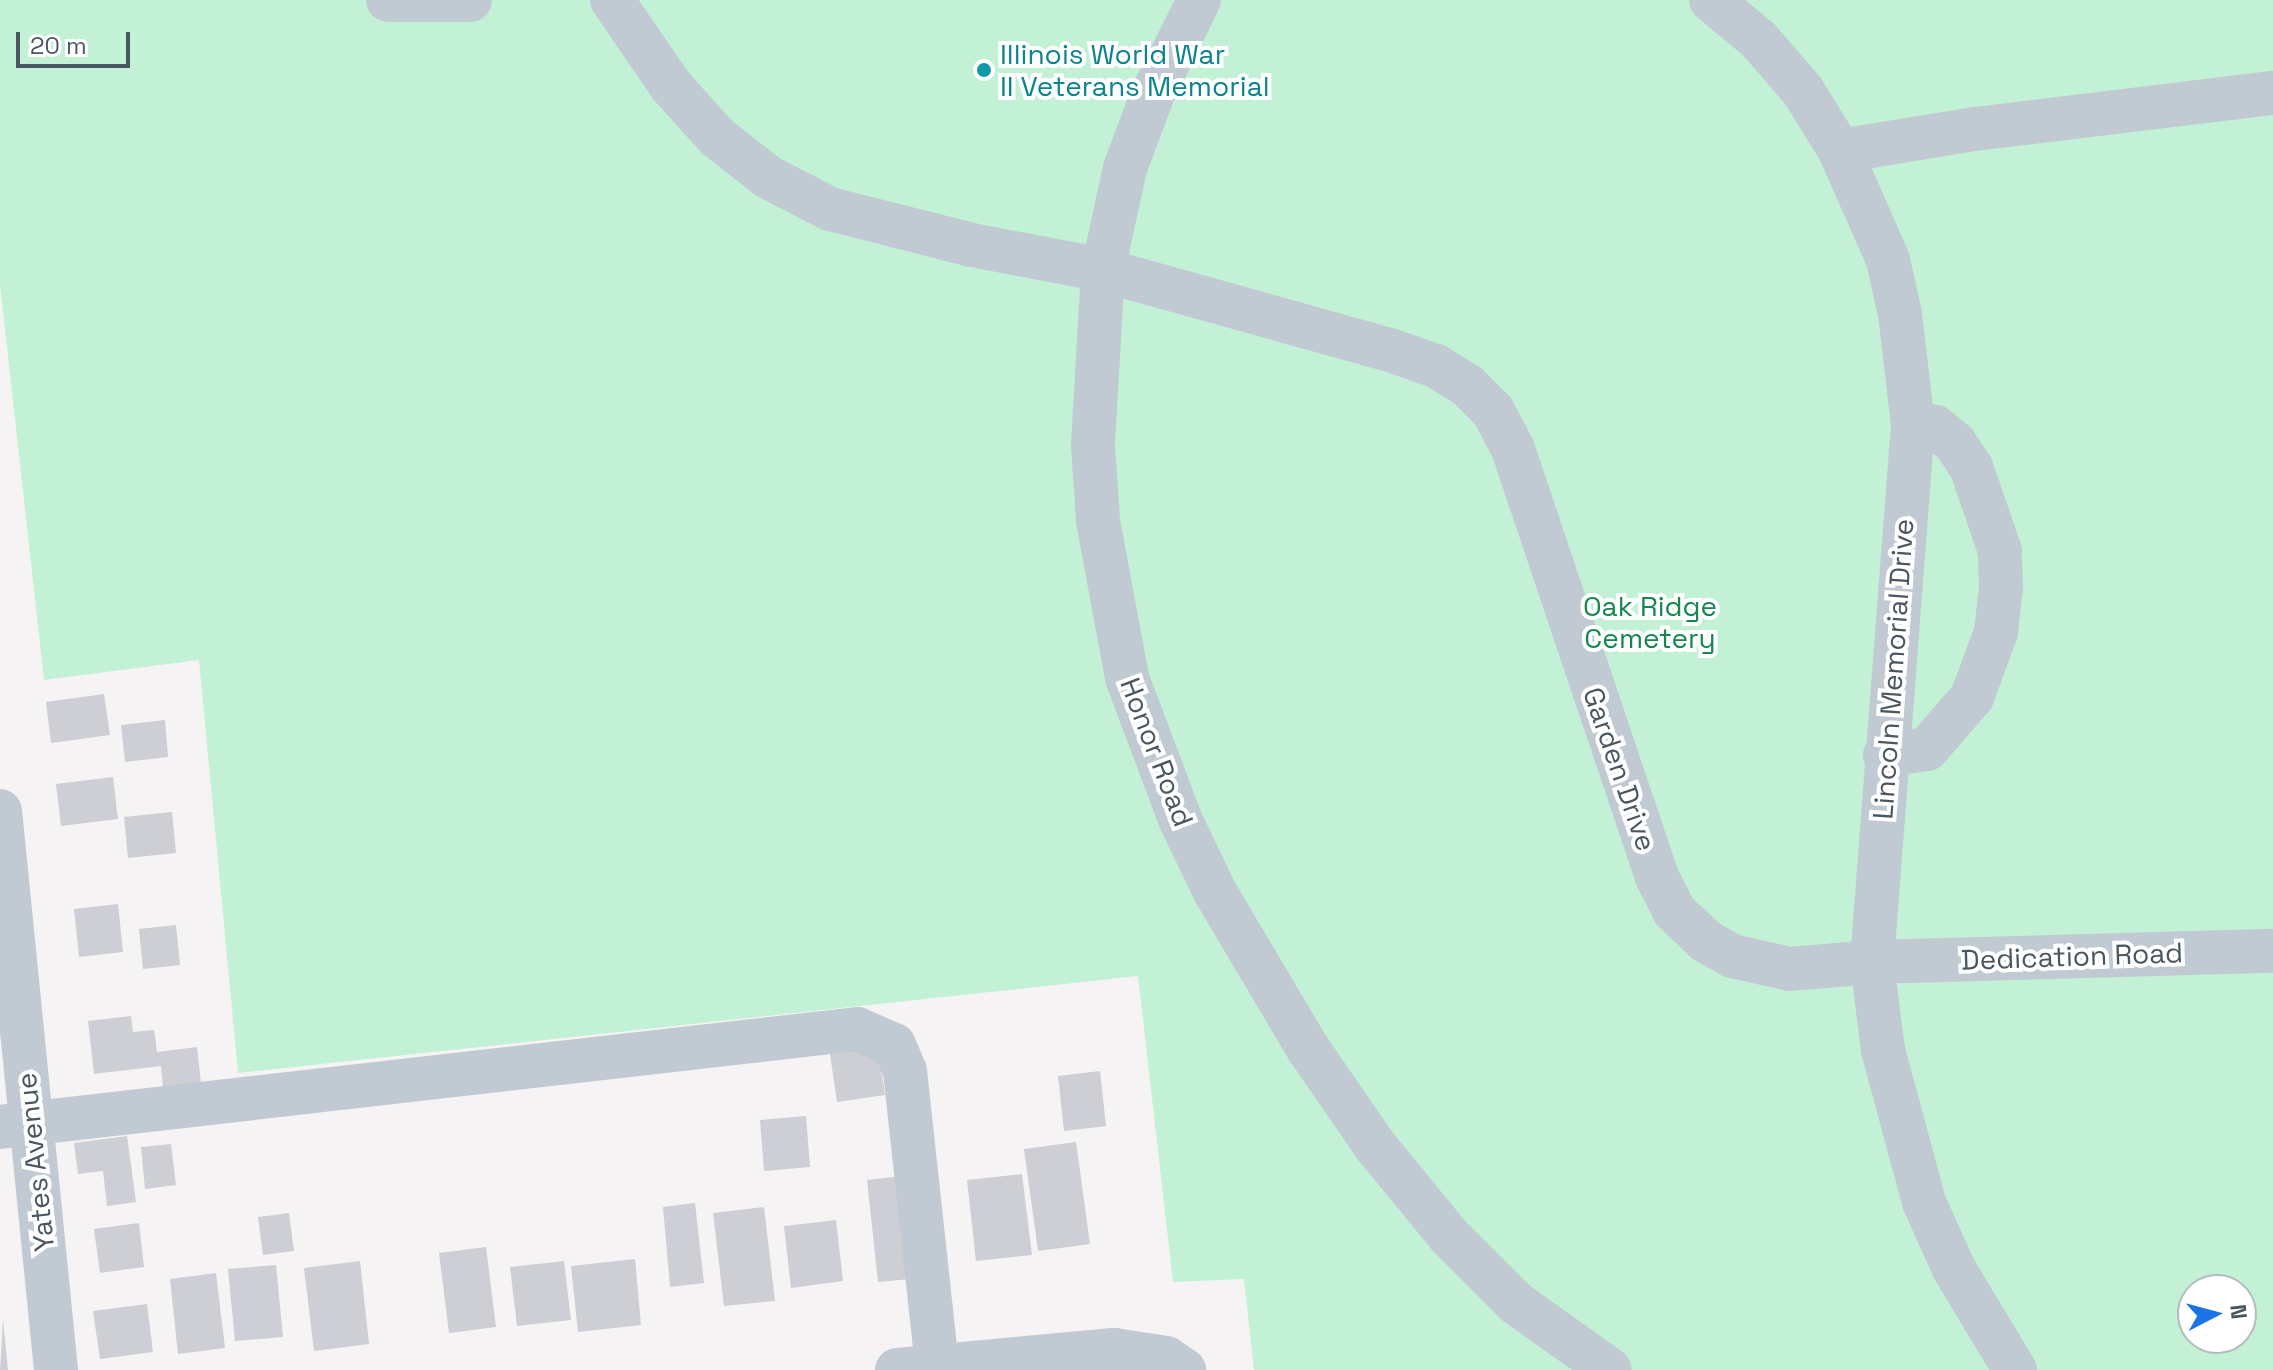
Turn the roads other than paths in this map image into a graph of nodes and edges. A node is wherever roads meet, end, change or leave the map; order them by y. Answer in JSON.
{"nodes":[{"id":1,"x":388,"y":0,"type":"edge"},
{"id":2,"x":470,"y":0,"type":"edge"},
{"id":3,"x":612,"y":0,"type":"edge"},
{"id":4,"x":1199,"y":0,"type":"edge"},
{"id":5,"x":1711,"y":0,"type":"edge"},
{"id":6,"x":2273,"y":93,"type":"edge"},
{"id":7,"x":1840,"y":151,"type":"junction"},
{"id":8,"x":1103,"y":270,"type":"junction"},
{"id":9,"x":1913,"y":424,"type":"junction"},
{"id":10,"x":1885,"y":755,"type":"junction"},
{"id":11,"x":0,"y":811,"type":"edge"},
{"id":12,"x":2273,"y":951,"type":"edge"},
{"id":13,"x":1872,"y":962,"type":"junction"},
{"id":14,"x":16,"y":1126,"type":"edge"},
{"id":15,"x":917,"y":1368,"type":"edge"},
{"id":16,"x":56,"y":1370,"type":"edge"},
{"id":17,"x":1184,"y":1370,"type":"edge"},
{"id":18,"x":1610,"y":1370,"type":"edge"},
{"id":19,"x":2015,"y":1370,"type":"edge"}],
"edges":[{"from":1,"to":2,"type":"street"},
{"from":3,"to":8,"type":"street","name":"Garden Drive"},
{"from":4,"to":8,"type":"street","name":"Honor Road"},
{"from":5,"to":7,"type":"street","name":"Lincoln Memorial Drive"},
{"from":6,"to":7,"type":"street"},
{"from":7,"to":9,"type":"street","name":"Lincoln Memorial Drive"},
{"from":8,"to":13,"type":"street","name":"Garden Drive"},
{"from":8,"to":18,"type":"street","name":"Honor Road"},
{"from":9,"to":10,"type":"street","name":"Lincoln Memorial Drive"},
{"from":9,"to":10,"type":"street"},
{"from":10,"to":13,"type":"street","name":"Lincoln Memorial Drive"},
{"from":11,"to":14,"type":"street","name":"Yates Avenue"},
{"from":12,"to":13,"type":"street","name":"Dedication Road"},
{"from":13,"to":19,"type":"street","name":"Lincoln Memorial Drive"},
{"from":14,"to":15,"type":"street"},
{"from":14,"to":16,"type":"street","name":"Yates Avenue"},
{"from":15,"to":17,"type":"street"}]}
